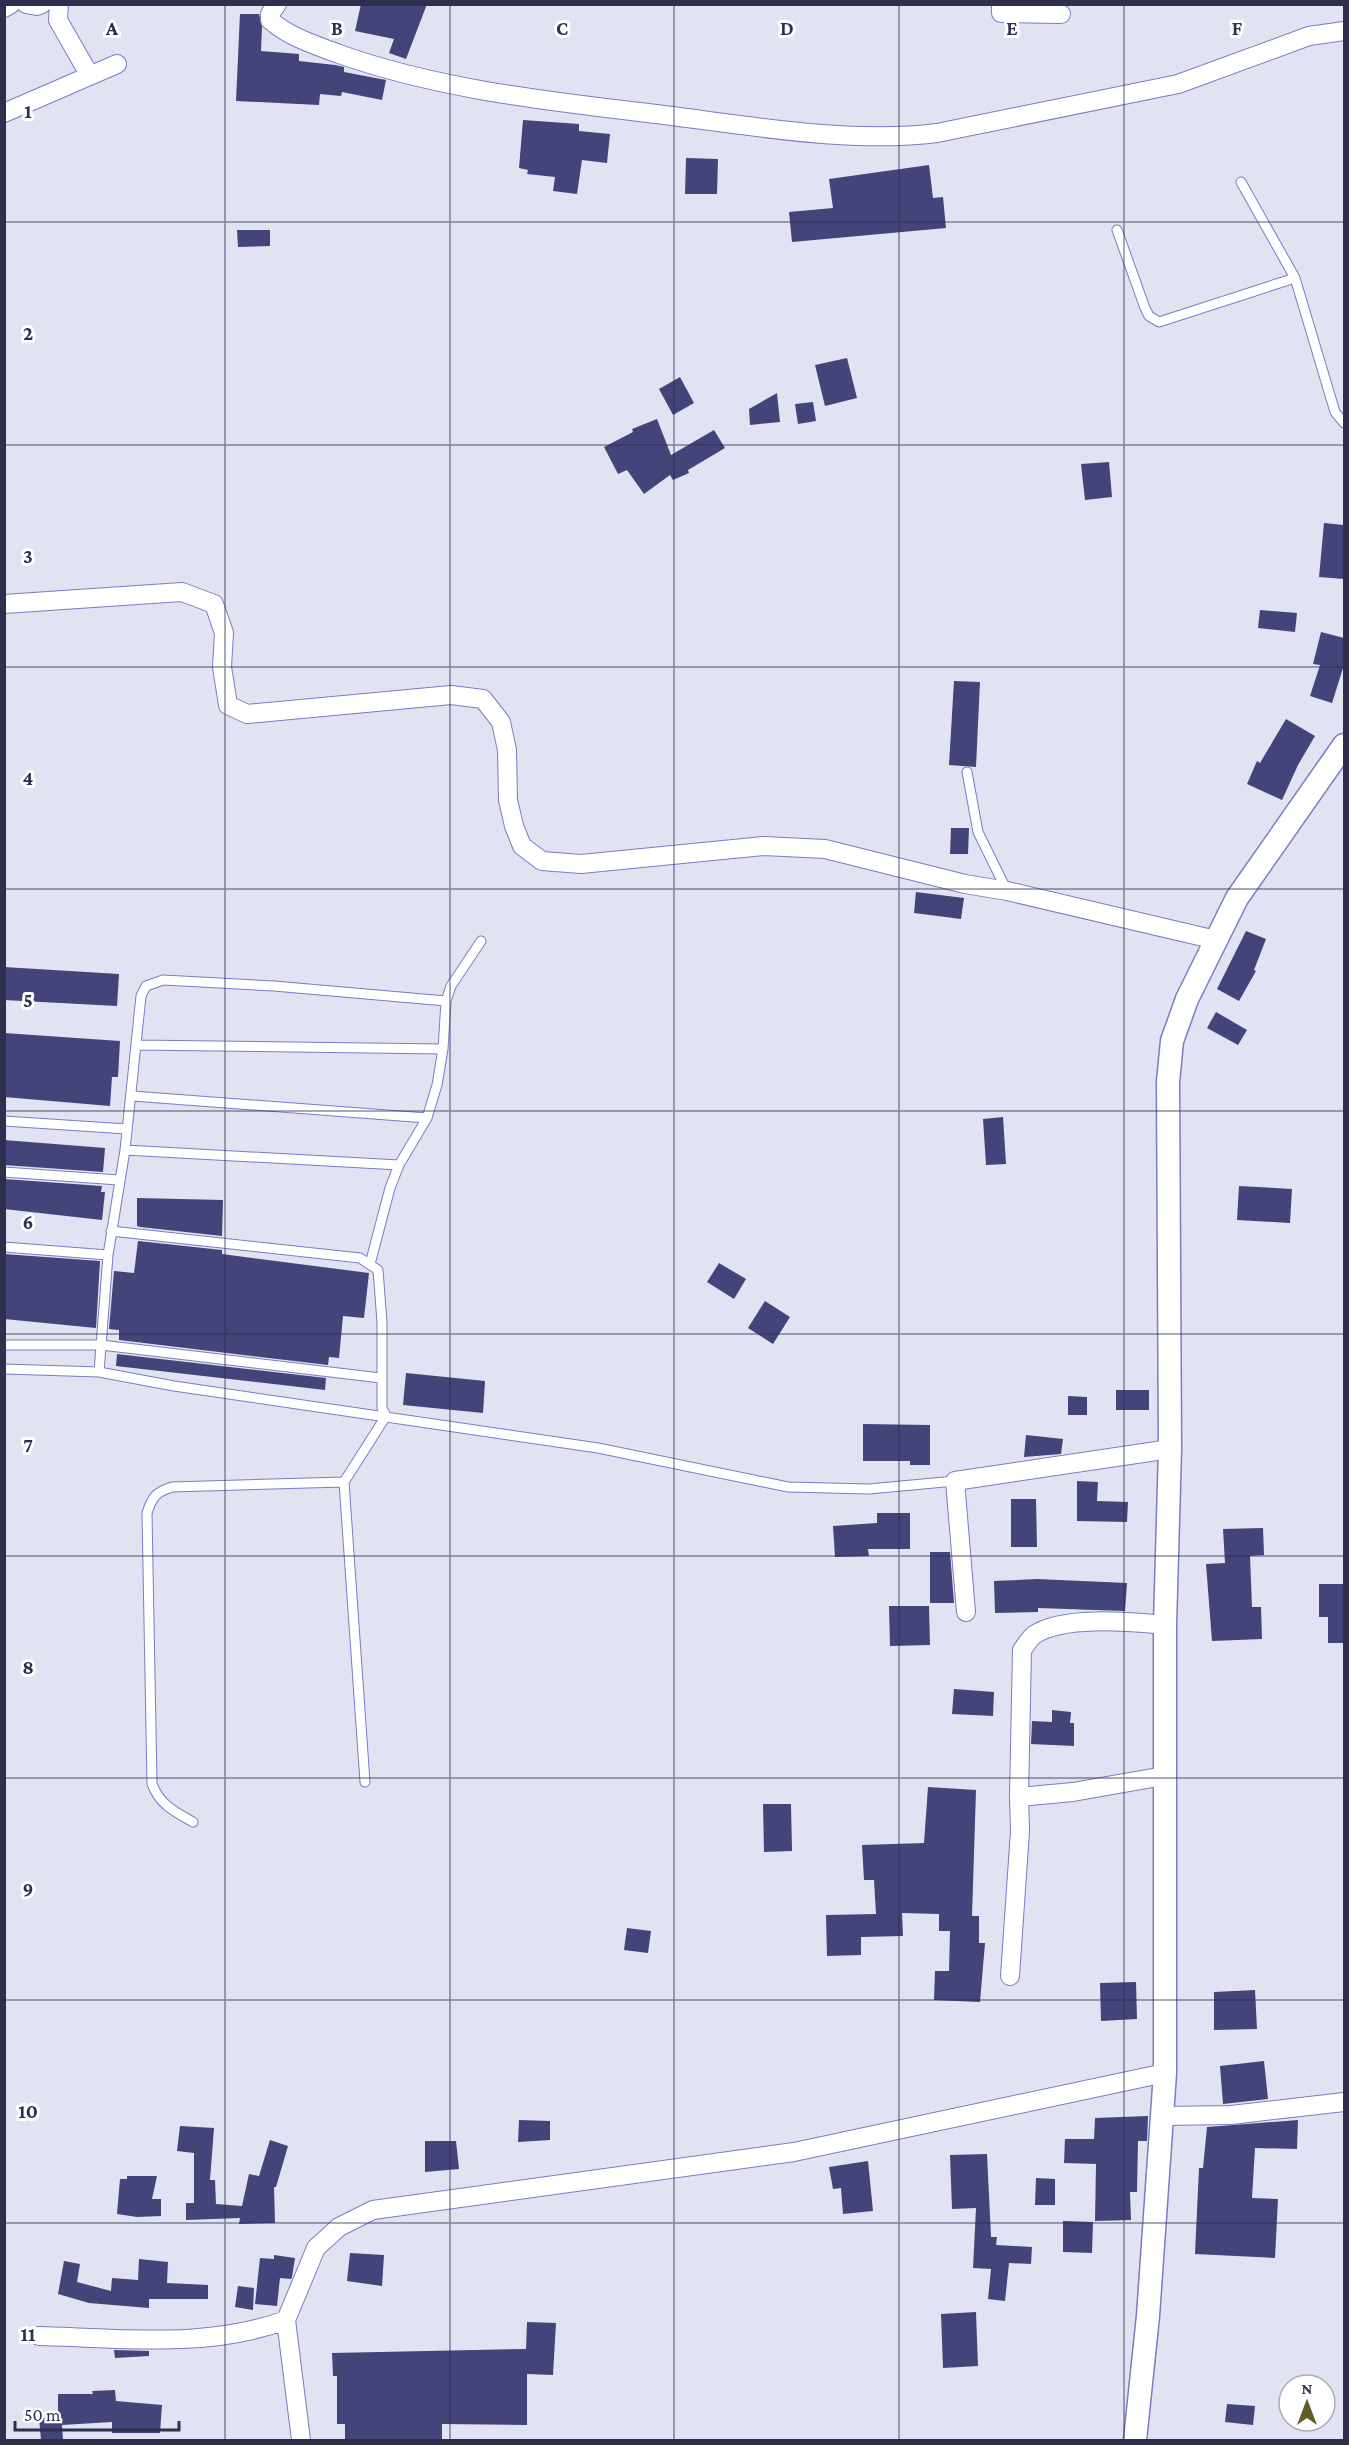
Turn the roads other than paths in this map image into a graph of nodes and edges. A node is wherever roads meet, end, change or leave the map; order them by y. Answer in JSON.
{"nodes":[{"id":1,"x":11,"y":4,"type":"edge"},
{"id":2,"x":26,"y":4,"type":"edge"},
{"id":3,"x":42,"y":4,"type":"edge"},
{"id":4,"x":59,"y":4,"type":"edge"},
{"id":5,"x":277,"y":4,"type":"edge"},
{"id":6,"x":1001,"y":4,"type":"edge"},
{"id":7,"x":4,"y":8,"type":"edge"},
{"id":8,"x":1061,"y":14,"type":"dead end"},
{"id":9,"x":1344,"y":31,"type":"edge"},
{"id":10,"x":117,"y":64,"type":"dead end"},
{"id":11,"x":90,"y":76,"type":"junction"},
{"id":12,"x":4,"y":113,"type":"edge"},
{"id":13,"x":1240,"y":182,"type":"dead end"},
{"id":14,"x":1117,"y":230,"type":"dead end"},
{"id":15,"x":1295,"y":278,"type":"junction"},
{"id":16,"x":1344,"y":423,"type":"edge"},
{"id":17,"x":4,"y":604,"type":"edge"},
{"id":18,"x":1344,"y":745,"type":"edge"},
{"id":19,"x":967,"y":772,"type":"dead end"},
{"id":20,"x":1007,"y":891,"type":"junction"},
{"id":21,"x":1216,"y":940,"type":"junction"},
{"id":22,"x":482,"y":941,"type":"dead end"},
{"id":23,"x":446,"y":1001,"type":"junction"},
{"id":24,"x":137,"y":1046,"type":"junction"},
{"id":25,"x":443,"y":1049,"type":"junction"},
{"id":26,"x":132,"y":1096,"type":"junction"},
{"id":27,"x":427,"y":1118,"type":"junction"},
{"id":28,"x":4,"y":1121,"type":"edge"},
{"id":29,"x":127,"y":1129,"type":"junction"},
{"id":30,"x":125,"y":1150,"type":"junction"},
{"id":31,"x":399,"y":1165,"type":"junction"},
{"id":32,"x":4,"y":1172,"type":"edge"},
{"id":33,"x":119,"y":1180,"type":"junction"},
{"id":34,"x":111,"y":1232,"type":"junction"},
{"id":35,"x":4,"y":1247,"type":"edge"},
{"id":36,"x":108,"y":1255,"type":"junction"},
{"id":37,"x":370,"y":1264,"type":"junction"},
{"id":38,"x":101,"y":1345,"type":"junction"},
{"id":39,"x":4,"y":1346,"type":"edge"},
{"id":40,"x":4,"y":1369,"type":"edge"},
{"id":41,"x":99,"y":1372,"type":"junction"},
{"id":42,"x":381,"y":1378,"type":"junction"},
{"id":43,"x":386,"y":1416,"type":"junction"},
{"id":44,"x":1170,"y":1449,"type":"junction"},
{"id":45,"x":955,"y":1481,"type":"junction"},
{"id":46,"x":344,"y":1482,"type":"junction"},
{"id":47,"x":966,"y":1612,"type":"dead end"},
{"id":48,"x":1165,"y":1625,"type":"junction"},
{"id":49,"x":1164,"y":1776,"type":"junction"},
{"id":50,"x":365,"y":1782,"type":"dead end"},
{"id":51,"x":1019,"y":1797,"type":"junction"},
{"id":52,"x":193,"y":1822,"type":"dead end"},
{"id":53,"x":1010,"y":1976,"type":"dead end"},
{"id":54,"x":1165,"y":2073,"type":"junction"},
{"id":55,"x":1344,"y":2102,"type":"edge"},
{"id":56,"x":1162,"y":2116,"type":"junction"},
{"id":57,"x":286,"y":2320,"type":"junction"},
{"id":58,"x":39,"y":2336,"type":"dead end"},
{"id":59,"x":301,"y":2440,"type":"edge"},
{"id":60,"x":1135,"y":2440,"type":"edge"}],
"edges":[{"from":1,"to":7,"type":"street"},
{"from":2,"to":3,"type":"street"},
{"from":4,"to":11,"type":"street"},
{"from":5,"to":9,"type":"street"},
{"from":6,"to":8,"type":"street"},
{"from":10,"to":11,"type":"street"},
{"from":11,"to":12,"type":"street"},
{"from":13,"to":15,"type":"lane"},
{"from":14,"to":15,"type":"lane"},
{"from":15,"to":16,"type":"lane"},
{"from":17,"to":20,"type":"street"},
{"from":18,"to":21,"type":"street"},
{"from":19,"to":20,"type":"lane"},
{"from":20,"to":21,"type":"street"},
{"from":21,"to":44,"type":"street"},
{"from":22,"to":23,"type":"lane"},
{"from":23,"to":24,"type":"lane"},
{"from":23,"to":25,"type":"lane"},
{"from":24,"to":25,"type":"lane"},
{"from":24,"to":26,"type":"lane"},
{"from":25,"to":27,"type":"lane"},
{"from":26,"to":27,"type":"lane"},
{"from":26,"to":29,"type":"lane"},
{"from":27,"to":31,"type":"lane"},
{"from":28,"to":29,"type":"lane"},
{"from":29,"to":30,"type":"lane"},
{"from":30,"to":31,"type":"lane"},
{"from":30,"to":33,"type":"lane"},
{"from":31,"to":37,"type":"lane"},
{"from":32,"to":33,"type":"lane"},
{"from":33,"to":34,"type":"lane"},
{"from":34,"to":36,"type":"lane"},
{"from":34,"to":37,"type":"lane"},
{"from":35,"to":36,"type":"lane"},
{"from":36,"to":38,"type":"lane"},
{"from":37,"to":42,"type":"lane"},
{"from":38,"to":39,"type":"lane"},
{"from":38,"to":41,"type":"lane"},
{"from":38,"to":42,"type":"lane"},
{"from":40,"to":41,"type":"lane"},
{"from":41,"to":43,"type":"lane"},
{"from":42,"to":43,"type":"lane"},
{"from":43,"to":45,"type":"lane"},
{"from":43,"to":46,"type":"lane"},
{"from":44,"to":45,"type":"street"},
{"from":44,"to":48,"type":"street"},
{"from":45,"to":47,"type":"street"},
{"from":46,"to":50,"type":"lane"},
{"from":46,"to":52,"type":"lane"},
{"from":48,"to":49,"type":"street"},
{"from":48,"to":51,"type":"street"},
{"from":49,"to":51,"type":"street"},
{"from":49,"to":54,"type":"street"},
{"from":51,"to":53,"type":"street"},
{"from":54,"to":56,"type":"street"},
{"from":54,"to":57,"type":"street"},
{"from":55,"to":56,"type":"street"},
{"from":56,"to":60,"type":"street"},
{"from":57,"to":58,"type":"street"},
{"from":57,"to":59,"type":"street"}]}
